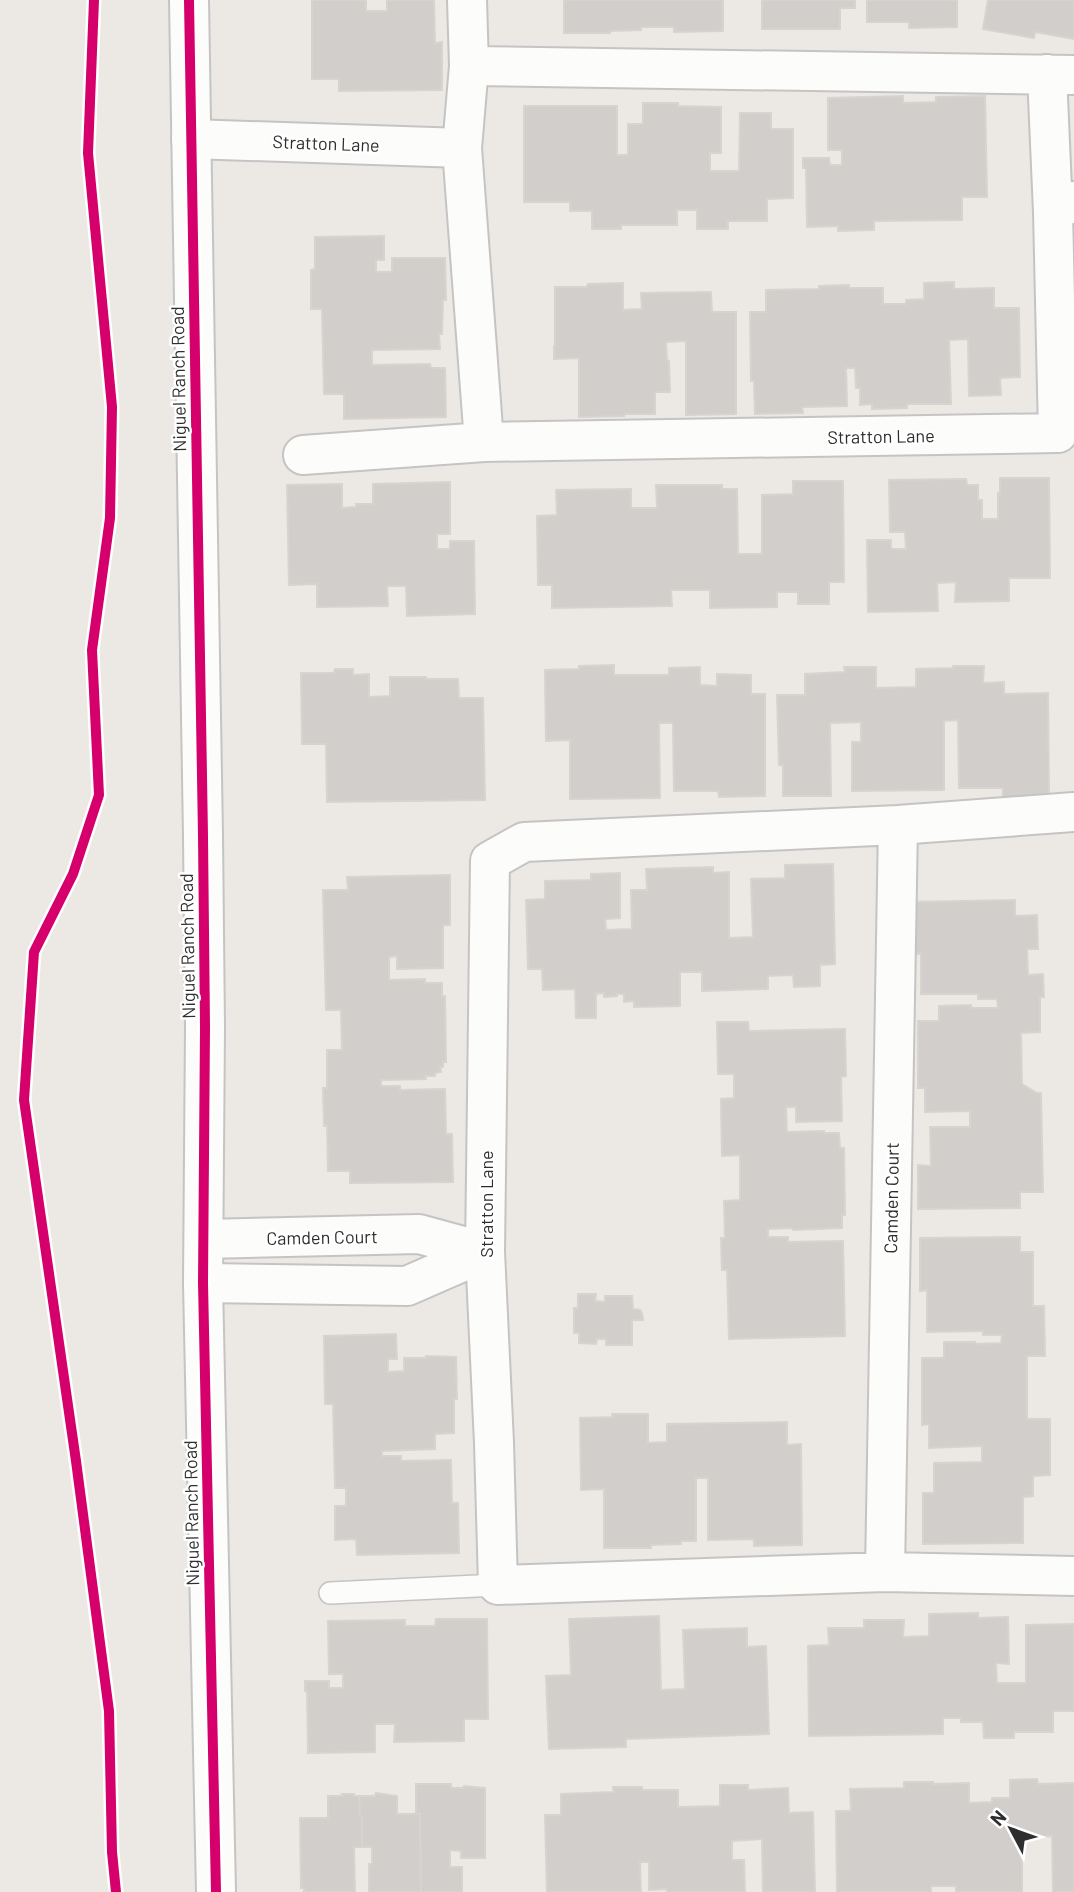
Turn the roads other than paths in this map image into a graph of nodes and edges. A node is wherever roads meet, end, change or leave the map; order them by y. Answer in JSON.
{"nodes":[{"id":1,"x":189,"y":0,"type":"edge"},
{"id":2,"x":467,"y":0,"type":"edge"},
{"id":3,"x":469,"y":66,"type":"junction"},
{"id":4,"x":1061,"y":75,"type":"edge"},
{"id":5,"x":191,"y":139,"type":"junction"},
{"id":6,"x":462,"y":148,"type":"junction"},
{"id":7,"x":1064,"y":207,"type":"edge"},
{"id":8,"x":484,"y":442,"type":"junction"},
{"id":9,"x":303,"y":455,"type":"dead end"},
{"id":10,"x":1074,"y":812,"type":"edge"},
{"id":11,"x":898,"y":825,"type":"junction"},
{"id":12,"x":205,"y":1239,"type":"junction"},
{"id":13,"x":485,"y":1252,"type":"junction"},
{"id":14,"x":203,"y":1283,"type":"junction"},
{"id":15,"x":884,"y":1572,"type":"junction"},
{"id":16,"x":1074,"y":1576,"type":"edge"},
{"id":17,"x":498,"y":1585,"type":"junction"},
{"id":18,"x":330,"y":1593,"type":"dead end"},
{"id":19,"x":216,"y":1892,"type":"edge"}],
"edges":[{"from":1,"to":5,"type":"street","name":"Niguel Ranch Road"},
{"from":2,"to":3,"type":"street"},
{"from":3,"to":4,"type":"street","name":"Stratton Lane"},
{"from":3,"to":6,"type":"street"},
{"from":4,"to":7,"type":"street","name":"Stratton Lane"},
{"from":5,"to":6,"type":"street","name":"Stratton Lane"},
{"from":5,"to":12,"type":"street","name":"Niguel Ranch Road"},
{"from":6,"to":8,"type":"street"},
{"from":7,"to":8,"type":"street","name":"Stratton Lane"},
{"from":8,"to":9,"type":"street","name":"Stratton Lane"},
{"from":10,"to":11,"type":"street"},
{"from":11,"to":13,"type":"street","name":"Stratton Lane"},
{"from":11,"to":15,"type":"street","name":"Camden Court"},
{"from":12,"to":13,"type":"street","name":"Camden Court"},
{"from":12,"to":14,"type":"street","name":"Niguel Ranch Road"},
{"from":13,"to":14,"type":"street"},
{"from":13,"to":17,"type":"street","name":"Stratton Lane"},
{"from":14,"to":19,"type":"street","name":"Niguel Ranch Road"},
{"from":15,"to":16,"type":"street"},
{"from":15,"to":17,"type":"street"},
{"from":17,"to":18,"type":"lane"}]}
